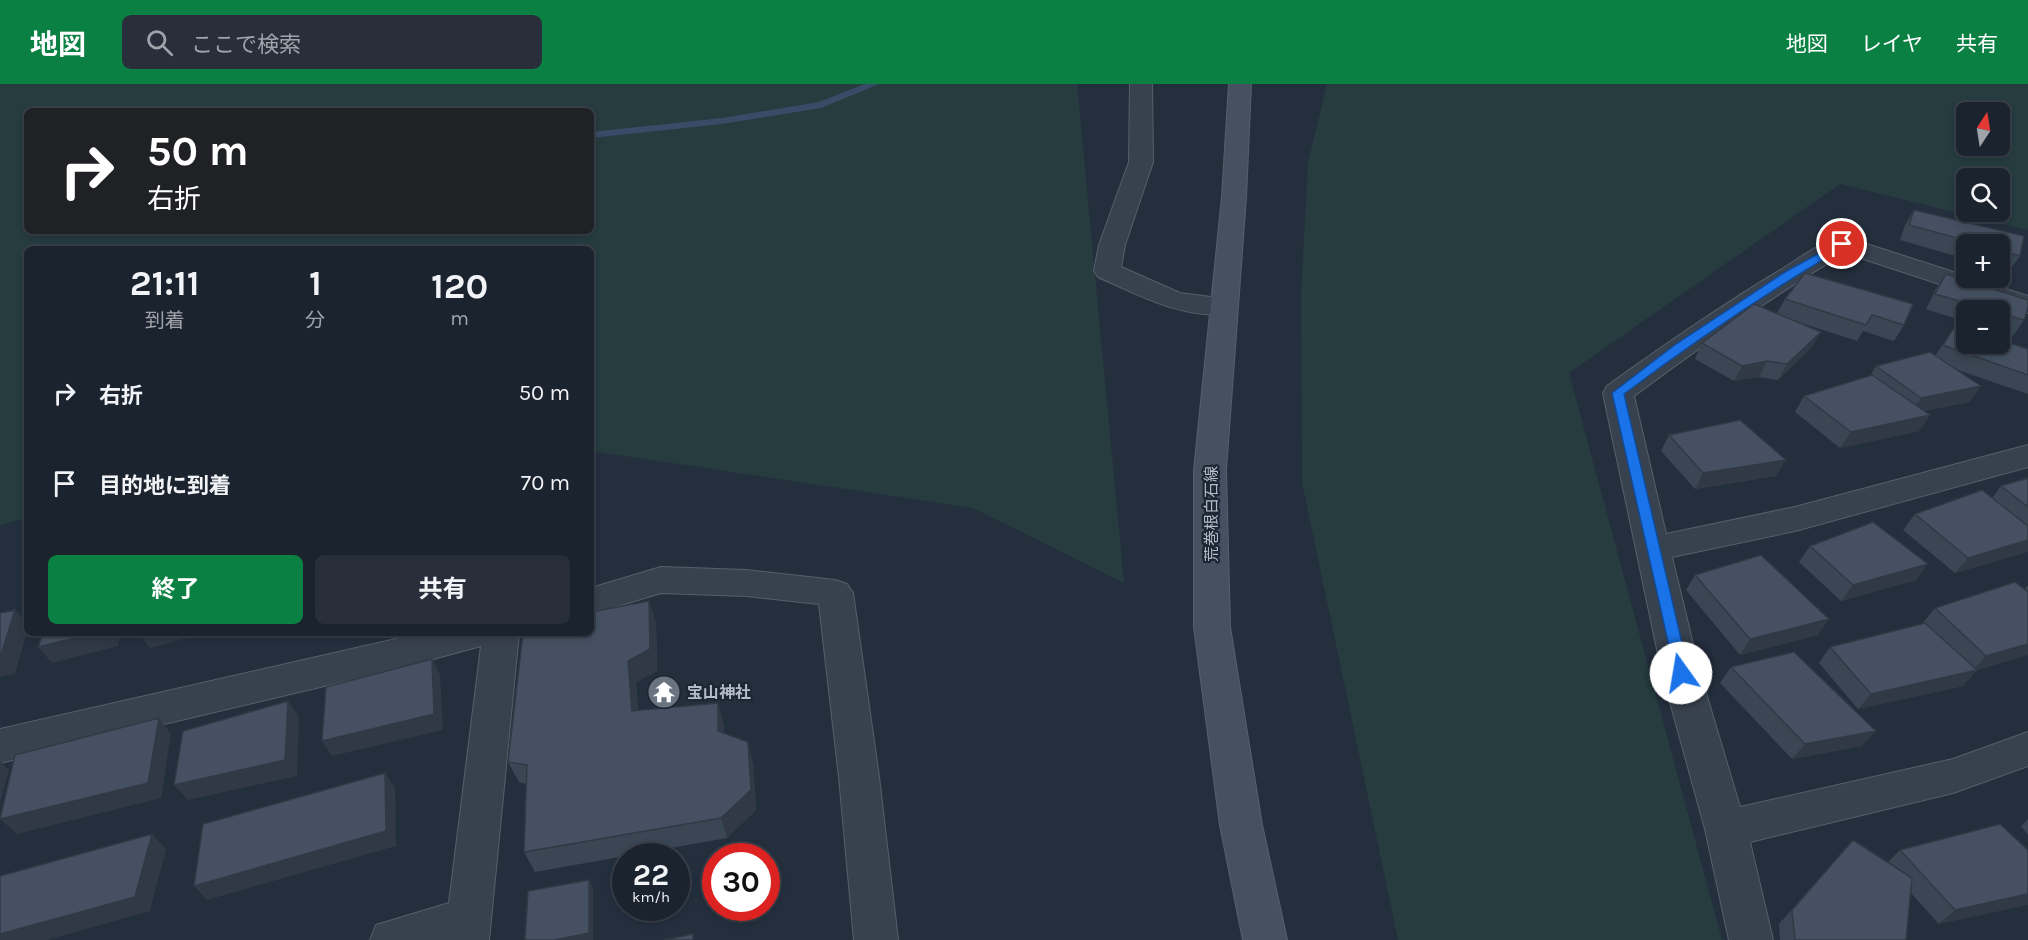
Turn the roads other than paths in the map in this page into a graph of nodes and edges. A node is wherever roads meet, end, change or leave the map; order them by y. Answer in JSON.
{"nodes":[{"id":1,"x":1141,"y":84,"type":"edge"},
{"id":2,"x":1240,"y":84,"type":"edge"},
{"id":3,"x":2028,"y":305,"type":"edge"},
{"id":4,"x":1224,"y":306,"type":"junction"},
{"id":5,"x":2028,"y":456,"type":"edge"},
{"id":6,"x":1653,"y":549,"type":"junction"},
{"id":7,"x":594,"y":600,"type":"edge"},
{"id":8,"x":466,"y":636,"type":"edge"},
{"id":9,"x":501,"y":636,"type":"edge"},
{"id":10,"x":0,"y":746,"type":"edge"},
{"id":11,"x":2028,"y":749,"type":"edge"},
{"id":12,"x":1726,"y":829,"type":"junction"},
{"id":13,"x":467,"y":929,"type":"edge"},
{"id":14,"x":392,"y":940,"type":"edge"},
{"id":15,"x":876,"y":940,"type":"edge"},
{"id":16,"x":1264,"y":940,"type":"edge"},
{"id":17,"x":1751,"y":940,"type":"edge"}],
"edges":[{"from":1,"to":4,"type":"street"},
{"from":2,"to":4,"type":"street","name":"荒巻根白石線"},
{"from":3,"to":6,"type":"street"},
{"from":4,"to":16,"type":"street","name":"荒巻根白石線"},
{"from":5,"to":6,"type":"street"},
{"from":6,"to":12,"type":"street"},
{"from":7,"to":15,"type":"street"},
{"from":8,"to":10,"type":"street"},
{"from":9,"to":13,"type":"street"},
{"from":11,"to":12,"type":"street"},
{"from":12,"to":17,"type":"street"},
{"from":13,"to":14,"type":"street"}]}
